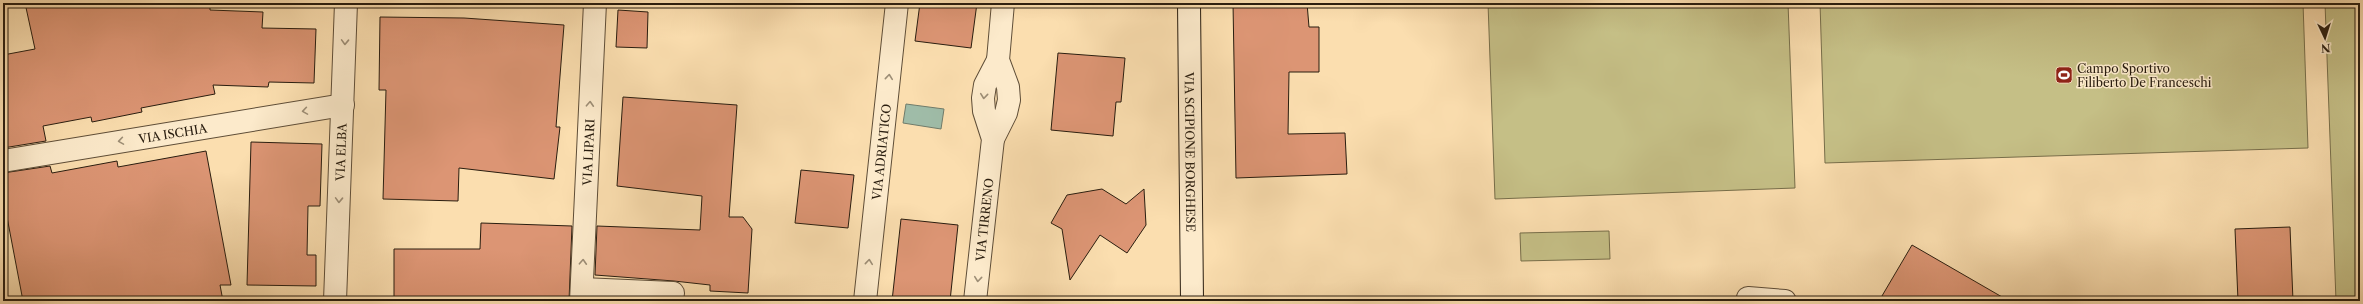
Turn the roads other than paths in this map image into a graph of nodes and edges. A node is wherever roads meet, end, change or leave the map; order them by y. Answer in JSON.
{"nodes":[{"id":1,"x":346,"y":3,"type":"edge"},
{"id":2,"x":595,"y":3,"type":"edge"},
{"id":3,"x":897,"y":3,"type":"edge"},
{"id":4,"x":1003,"y":3,"type":"edge"},
{"id":5,"x":1189,"y":3,"type":"edge"},
{"id":6,"x":343,"y":105,"type":"junction"},
{"id":7,"x":3,"y":161,"type":"edge"},
{"id":8,"x":673,"y":293,"type":"dead end"},
{"id":9,"x":581,"y":295,"type":"edge"},
{"id":10,"x":1748,"y":298,"type":"dead end"},
{"id":11,"x":335,"y":301,"type":"edge"},
{"id":12,"x":865,"y":301,"type":"edge"},
{"id":13,"x":975,"y":301,"type":"edge"},
{"id":14,"x":1192,"y":301,"type":"edge"},
{"id":15,"x":1785,"y":301,"type":"edge"}],
"edges":[{"from":1,"to":6,"type":"street","name":"VIA ELBA","one_way":true},
{"from":9,"to":2,"type":"street","name":"VIA LIPARI","one_way":true},
{"from":12,"to":3,"type":"street","name":"VIA ADRIATICO","one_way":true},
{"from":4,"to":13,"type":"street","name":"VIA TIRRENO","one_way":true},
{"from":5,"to":14,"type":"street","name":"VIA SCIPIONE BORGHESE"},
{"from":6,"to":7,"type":"street","name":"VIA ISCHIA","one_way":true},
{"from":6,"to":11,"type":"street","name":"VIA ELBA","one_way":true},
{"from":8,"to":9,"type":"street"},
{"from":10,"to":15,"type":"street"}]}
